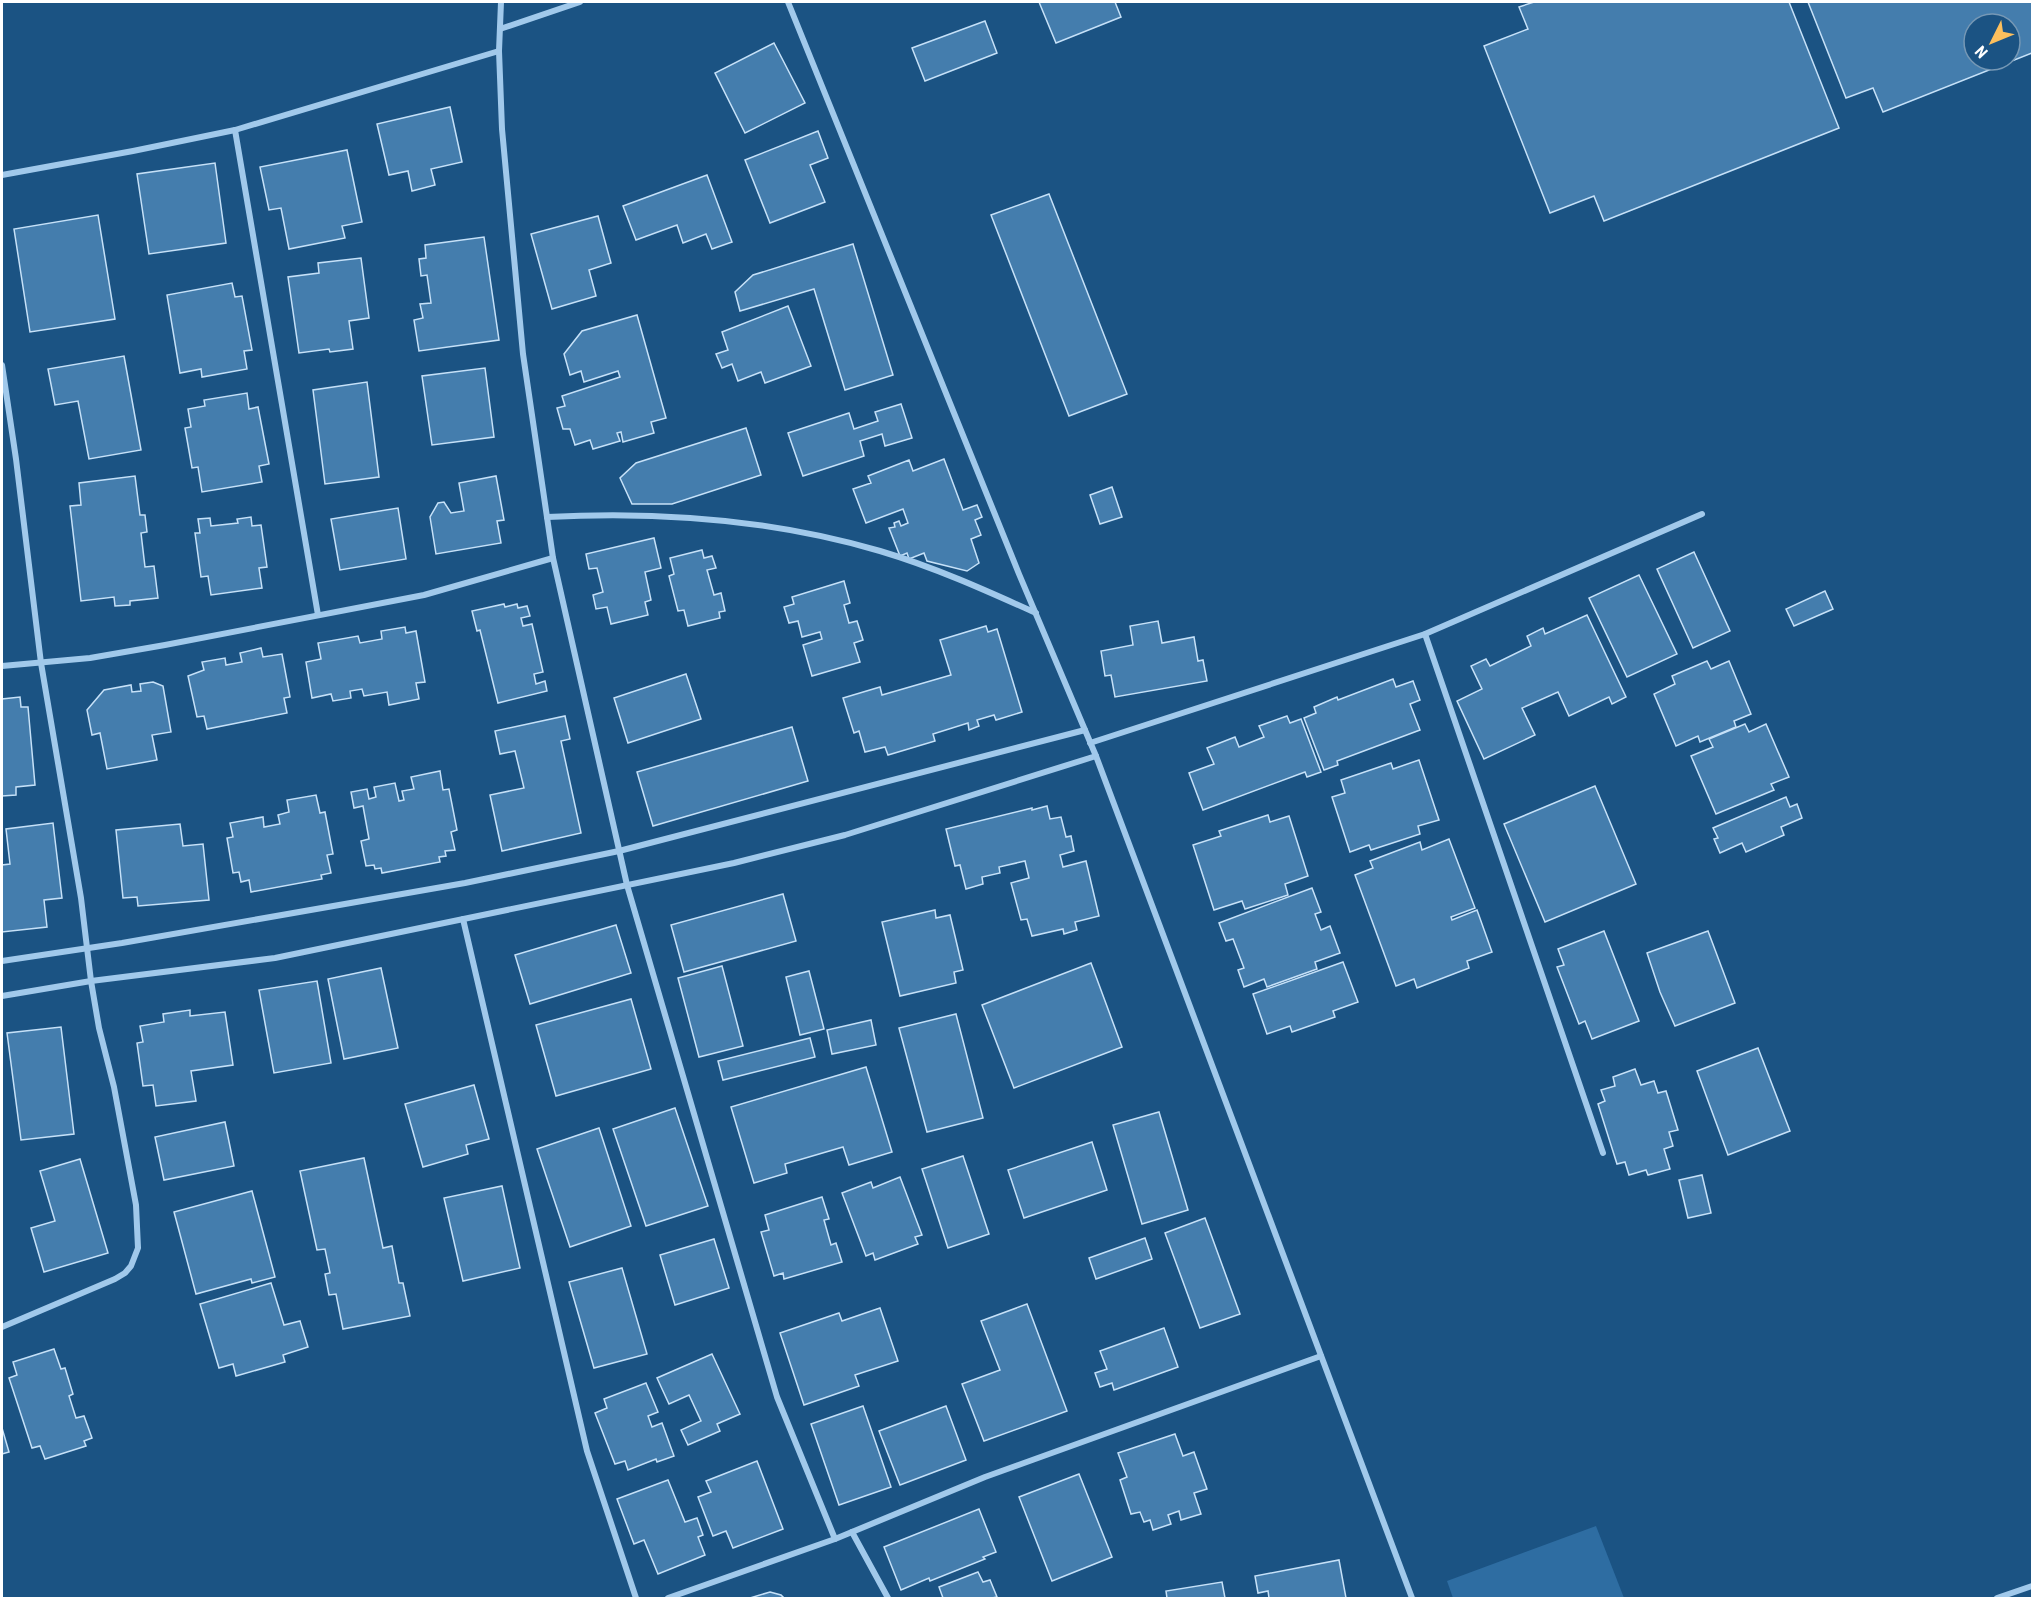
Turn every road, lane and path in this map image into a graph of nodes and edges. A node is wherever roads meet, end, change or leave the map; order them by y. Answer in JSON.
{"nodes":[{"id":1,"x":501,"y":2,"type":"edge"},
{"id":2,"x":580,"y":2,"type":"edge"},
{"id":3,"x":788,"y":2,"type":"edge"},
{"id":4,"x":500,"y":29,"type":"junction"},
{"id":5,"x":500,"y":51,"type":"junction"},
{"id":6,"x":235,"y":130,"type":"junction"},
{"id":7,"x":2,"y":176,"type":"edge"},
{"id":8,"x":2,"y":365,"type":"edge"},
{"id":9,"x":1702,"y":514,"type":"dead end"},
{"id":10,"x":547,"y":517,"type":"junction"},
{"id":11,"x":554,"y":558,"type":"junction"},
{"id":12,"x":1036,"y":613,"type":"junction"},
{"id":13,"x":318,"y":615,"type":"junction"},
{"id":14,"x":1425,"y":634,"type":"junction"},
{"id":15,"x":41,"y":663,"type":"junction"},
{"id":16,"x":2,"y":666,"type":"edge"},
{"id":17,"x":1085,"y":730,"type":"junction"},
{"id":18,"x":1090,"y":742,"type":"junction"},
{"id":19,"x":1096,"y":756,"type":"junction"},
{"id":20,"x":618,"y":851,"type":"junction"},
{"id":21,"x":627,"y":885,"type":"junction"},
{"id":22,"x":464,"y":919,"type":"junction"},
{"id":23,"x":86,"y":949,"type":"junction"},
{"id":24,"x":2,"y":961,"type":"edge"},
{"id":25,"x":90,"y":981,"type":"junction"},
{"id":26,"x":2,"y":996,"type":"edge"},
{"id":27,"x":1603,"y":1154,"type":"dead end"},
{"id":28,"x":2,"y":1327,"type":"edge"},
{"id":29,"x":1321,"y":1356,"type":"junction"},
{"id":30,"x":852,"y":1532,"type":"junction"},
{"id":31,"x":835,"y":1539,"type":"junction"},
{"id":32,"x":2032,"y":1586,"type":"edge"},
{"id":33,"x":636,"y":1599,"type":"edge"},
{"id":34,"x":668,"y":1599,"type":"edge"},
{"id":35,"x":888,"y":1599,"type":"edge"},
{"id":36,"x":1412,"y":1599,"type":"edge"},
{"id":37,"x":1997,"y":1599,"type":"edge"}],
"edges":[{"from":1,"to":4,"type":"street"},
{"from":2,"to":4,"type":"street"},
{"from":3,"to":12,"type":"street"},
{"from":4,"to":5,"type":"street"},
{"from":5,"to":6,"type":"street"},
{"from":5,"to":10,"type":"street"},
{"from":6,"to":7,"type":"street"},
{"from":6,"to":13,"type":"street"},
{"from":8,"to":15,"type":"street"},
{"from":9,"to":14,"type":"street"},
{"from":10,"to":11,"type":"street"},
{"from":10,"to":12,"type":"street"},
{"from":11,"to":13,"type":"street"},
{"from":11,"to":20,"type":"street"},
{"from":12,"to":17,"type":"street"},
{"from":13,"to":15,"type":"street"},
{"from":14,"to":18,"type":"street"},
{"from":14,"to":27,"type":"street"},
{"from":15,"to":16,"type":"street"},
{"from":15,"to":23,"type":"street"},
{"from":17,"to":18,"type":"street"},
{"from":17,"to":20,"type":"street"},
{"from":18,"to":19,"type":"street"},
{"from":19,"to":21,"type":"street"},
{"from":19,"to":29,"type":"street"},
{"from":20,"to":21,"type":"street"},
{"from":20,"to":23,"type":"street"},
{"from":21,"to":22,"type":"street"},
{"from":21,"to":31,"type":"street"},
{"from":22,"to":25,"type":"street"},
{"from":22,"to":33,"type":"street"},
{"from":23,"to":24,"type":"street"},
{"from":23,"to":25,"type":"street"},
{"from":25,"to":26,"type":"street"},
{"from":25,"to":28,"type":"street"},
{"from":29,"to":30,"type":"street"},
{"from":29,"to":36,"type":"street"},
{"from":30,"to":31,"type":"street"},
{"from":30,"to":35,"type":"street"},
{"from":31,"to":34,"type":"street"},
{"from":32,"to":37,"type":"street"}]}
